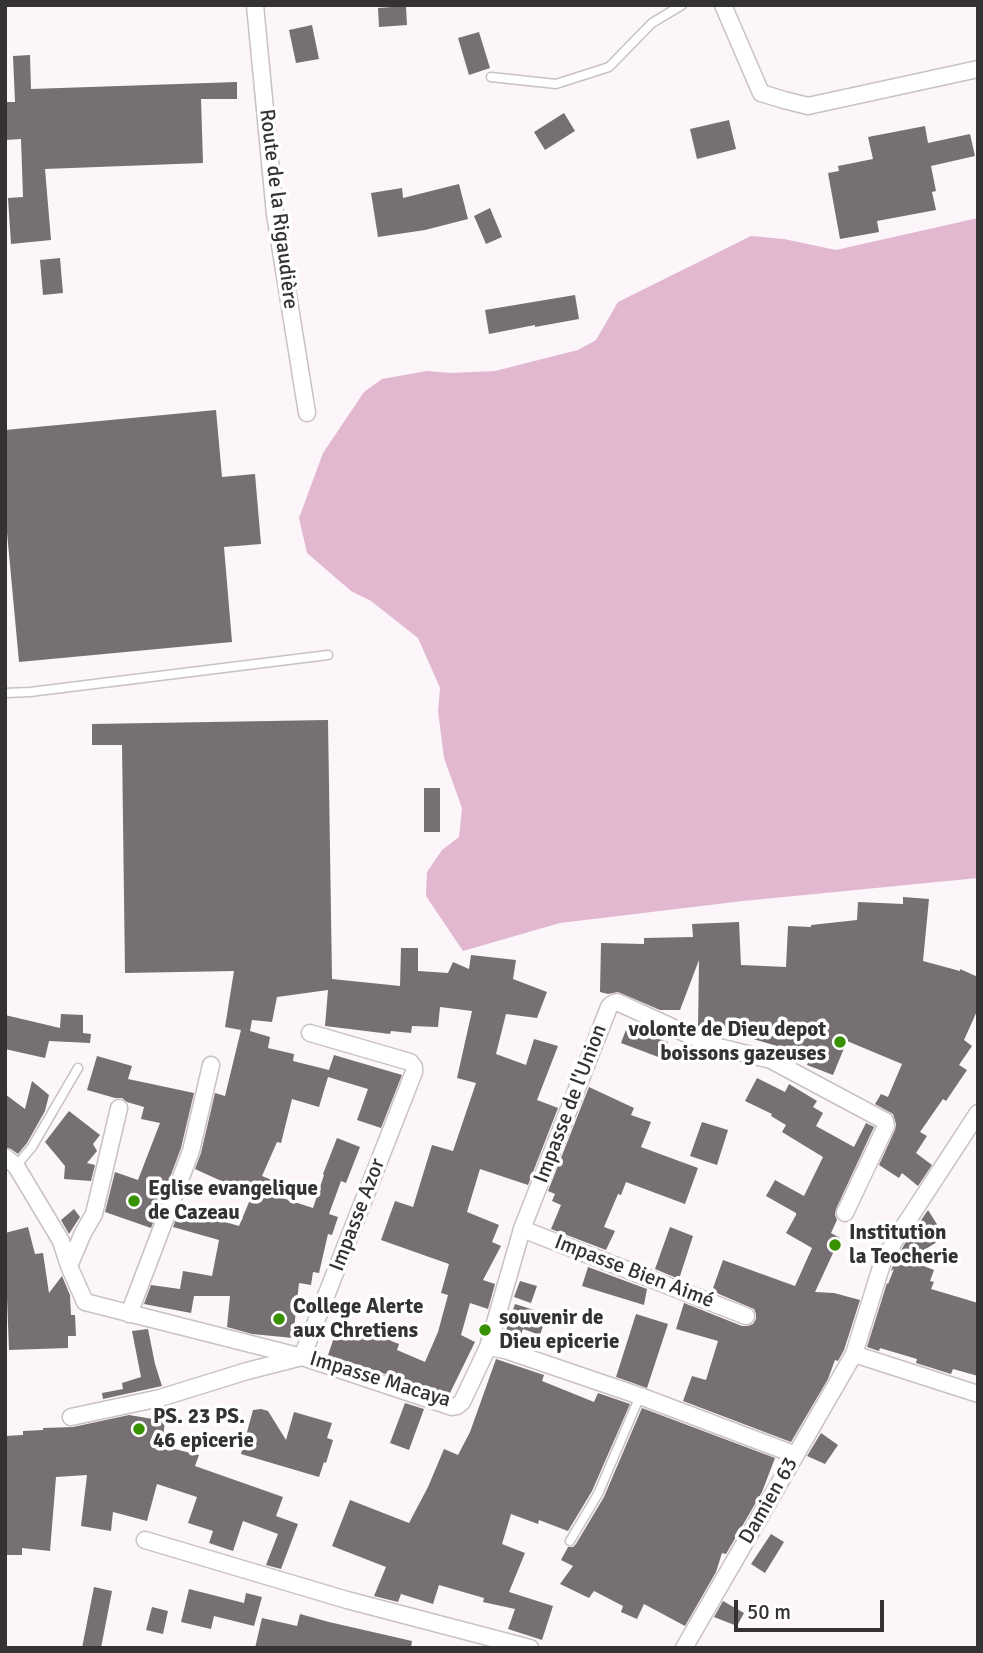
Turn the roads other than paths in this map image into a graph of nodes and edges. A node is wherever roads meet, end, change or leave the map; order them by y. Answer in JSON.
{"nodes":[{"id":1,"x":256,"y":5,"type":"edge"},
{"id":2,"x":682,"y":5,"type":"edge"},
{"id":3,"x":723,"y":5,"type":"edge"},
{"id":4,"x":978,"y":69,"type":"edge"},
{"id":5,"x":491,"y":77,"type":"dead end"},
{"id":6,"x":307,"y":413,"type":"dead end"},
{"id":7,"x":328,"y":655,"type":"dead end"},
{"id":8,"x":5,"y":693,"type":"edge"},
{"id":9,"x":310,"y":1033,"type":"dead end"},
{"id":10,"x":211,"y":1065,"type":"dead end"},
{"id":11,"x":78,"y":1069,"type":"dead end"},
{"id":12,"x":119,"y":1108,"type":"dead end"},
{"id":13,"x":978,"y":1113,"type":"edge"},
{"id":14,"x":10,"y":1161,"type":"edge"},
{"id":15,"x":845,"y":1213,"type":"dead end"},
{"id":16,"x":522,"y":1229,"type":"junction"},
{"id":17,"x":69,"y":1266,"type":"junction"},
{"id":18,"x":129,"y":1314,"type":"junction"},
{"id":19,"x":746,"y":1316,"type":"dead end"},
{"id":20,"x":488,"y":1347,"type":"junction"},
{"id":21,"x":854,"y":1354,"type":"junction"},
{"id":22,"x":302,"y":1357,"type":"junction"},
{"id":23,"x":978,"y":1394,"type":"edge"},
{"id":24,"x":640,"y":1396,"type":"junction"},
{"id":25,"x":71,"y":1417,"type":"dead end"},
{"id":26,"x":796,"y":1455,"type":"junction"},
{"id":27,"x":145,"y":1540,"type":"dead end"},
{"id":28,"x":570,"y":1541,"type":"dead end"},
{"id":29,"x":530,"y":1648,"type":"edge"},
{"id":30,"x":684,"y":1648,"type":"edge"}],
"edges":[{"from":1,"to":6,"type":"street","name":"Route de la Rigaudière"},
{"from":2,"to":5,"type":"lane"},
{"from":3,"to":4,"type":"street"},
{"from":7,"to":8,"type":"lane"},
{"from":9,"to":22,"type":"street","name":"Impasse Azor"},
{"from":10,"to":18,"type":"street"},
{"from":11,"to":14,"type":"lane"},
{"from":12,"to":17,"type":"street"},
{"from":13,"to":21,"type":"street","name":"Damien 63"},
{"from":14,"to":17,"type":"street","name":"Impasse Macaya"},
{"from":15,"to":16,"type":"street","name":"Impasse de l'Union"},
{"from":16,"to":19,"type":"street","name":"Impasse Bien Aimé"},
{"from":16,"to":20,"type":"street","name":"Impasse de l'Union"},
{"from":17,"to":18,"type":"street","name":"Impasse Macaya"},
{"from":18,"to":22,"type":"street","name":"Impasse Macaya"},
{"from":20,"to":22,"type":"street","name":"Impasse Macaya"},
{"from":20,"to":24,"type":"street"},
{"from":21,"to":23,"type":"street"},
{"from":21,"to":26,"type":"street","name":"Damien 63"},
{"from":22,"to":25,"type":"street"},
{"from":24,"to":26,"type":"street"},
{"from":24,"to":28,"type":"lane"},
{"from":26,"to":30,"type":"street","name":"Damien 63"},
{"from":27,"to":29,"type":"street"}]}
